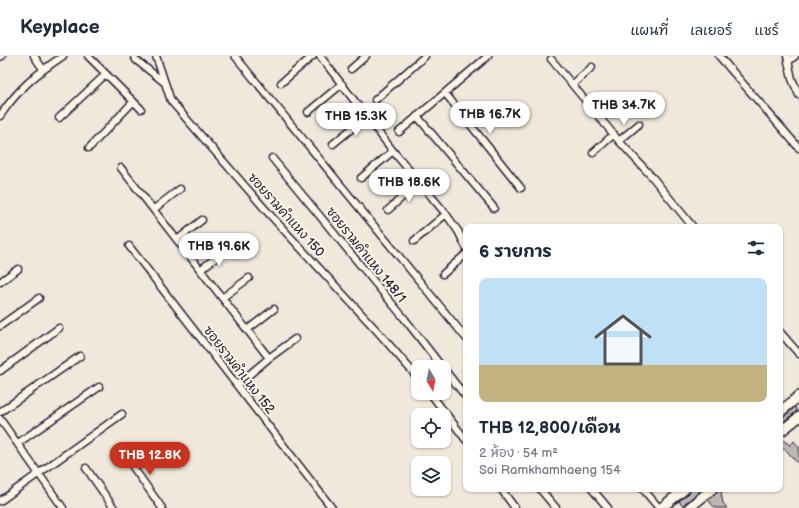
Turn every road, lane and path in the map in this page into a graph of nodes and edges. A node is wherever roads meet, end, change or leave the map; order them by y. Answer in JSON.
{"nodes":[{"id":1,"x":34,"y":56,"type":"edge"},
{"id":2,"x":63,"y":56,"type":"edge"},
{"id":3,"x":88,"y":56,"type":"edge"},
{"id":4,"x":134,"y":56,"type":"edge"},
{"id":5,"x":156,"y":56,"type":"edge"},
{"id":6,"x":235,"y":56,"type":"edge"},
{"id":7,"x":313,"y":56,"type":"edge"},
{"id":8,"x":320,"y":56,"type":"edge"},
{"id":9,"x":366,"y":56,"type":"edge"},
{"id":10,"x":425,"y":56,"type":"edge"},
{"id":11,"x":488,"y":56,"type":"edge"},
{"id":12,"x":720,"y":56,"type":"edge"},
{"id":13,"x":795,"y":56,"type":"edge"},
{"id":14,"x":552,"y":59,"type":"dead end"},
{"id":15,"x":788,"y":59,"type":"edge"},
{"id":16,"x":592,"y":67,"type":"dead end"},
{"id":17,"x":43,"y":69,"type":"junction"},
{"id":18,"x":351,"y":69,"type":"dead end"},
{"id":19,"x":106,"y":74,"type":"junction"},
{"id":20,"x":165,"y":83,"type":"junction"},
{"id":21,"x":281,"y":83,"type":"dead end"},
{"id":22,"x":342,"y":84,"type":"junction"},
{"id":23,"x":572,"y":84,"type":"junction"},
{"id":24,"x":445,"y":93,"type":"junction"},
{"id":25,"x":799,"y":95,"type":"edge"},
{"id":26,"x":375,"y":100,"type":"dead end"},
{"id":27,"x":134,"y":102,"type":"junction"},
{"id":28,"x":141,"y":109,"type":"dead end"},
{"id":29,"x":308,"y":112,"type":"dead end"},
{"id":30,"x":0,"y":116,"type":"edge"},
{"id":31,"x":367,"y":116,"type":"junction"},
{"id":32,"x":417,"y":116,"type":"junction"},
{"id":33,"x":59,"y":118,"type":"dead end"},
{"id":34,"x":639,"y":124,"type":"dead end"},
{"id":35,"x":399,"y":132,"type":"dead end"},
{"id":36,"x":614,"y":134,"type":"junction"},
{"id":37,"x":620,"y":141,"type":"junction"},
{"id":38,"x":333,"y":144,"type":"dead end"},
{"id":39,"x":89,"y":148,"type":"dead end"},
{"id":40,"x":799,"y":148,"type":"edge"},
{"id":41,"x":393,"y":151,"type":"junction"},
{"id":42,"x":593,"y":153,"type":"dead end"},
{"id":43,"x":272,"y":158,"type":"dead end"},
{"id":44,"x":120,"y":168,"type":"dead end"},
{"id":45,"x":361,"y":178,"type":"dead end"},
{"id":46,"x":419,"y":182,"type":"junction"},
{"id":47,"x":521,"y":188,"type":"dead end"},
{"id":48,"x":180,"y":189,"type":"dead end"},
{"id":49,"x":494,"y":208,"type":"dead end"},
{"id":50,"x":154,"y":209,"type":"junction"},
{"id":51,"x":388,"y":210,"type":"dead end"},
{"id":52,"x":446,"y":214,"type":"junction"},
{"id":53,"x":202,"y":220,"type":"dead end"},
{"id":54,"x":691,"y":224,"type":"edge"},
{"id":55,"x":177,"y":240,"type":"junction"},
{"id":56,"x":414,"y":241,"type":"dead end"},
{"id":57,"x":463,"y":241,"type":"edge"},
{"id":58,"x":129,"y":246,"type":"dead end"},
{"id":59,"x":226,"y":250,"type":"dead end"},
{"id":60,"x":463,"y":257,"type":"edge"},
{"id":61,"x":18,"y":269,"type":"dead end"},
{"id":62,"x":200,"y":270,"type":"junction"},
{"id":63,"x":443,"y":274,"type":"dead end"},
{"id":64,"x":249,"y":278,"type":"dead end"},
{"id":65,"x":0,"y":282,"type":"edge"},
{"id":66,"x":39,"y":298,"type":"dead end"},
{"id":67,"x":222,"y":298,"type":"junction"},
{"id":68,"x":274,"y":309,"type":"dead end"},
{"id":69,"x":0,"y":326,"type":"edge"},
{"id":70,"x":59,"y":328,"type":"dead end"},
{"id":71,"x":247,"y":330,"type":"junction"},
{"id":72,"x":463,"y":334,"type":"edge"},
{"id":73,"x":783,"y":335,"type":"edge"},
{"id":74,"x":295,"y":339,"type":"dead end"},
{"id":75,"x":799,"y":354,"type":"edge"},
{"id":76,"x":80,"y":356,"type":"dead end"},
{"id":77,"x":269,"y":358,"type":"junction"},
{"id":78,"x":437,"y":360,"type":"edge"},
{"id":79,"x":0,"y":370,"type":"edge"},
{"id":80,"x":411,"y":370,"type":"edge"},
{"id":81,"x":451,"y":378,"type":"edge"},
{"id":82,"x":237,"y":385,"type":"junction"},
{"id":83,"x":99,"y":387,"type":"dead end"},
{"id":84,"x":463,"y":394,"type":"edge"},
{"id":85,"x":799,"y":396,"type":"edge"},
{"id":86,"x":435,"y":400,"type":"edge"},
{"id":87,"x":783,"y":409,"type":"edge"},
{"id":88,"x":0,"y":412,"type":"edge"},
{"id":89,"x":122,"y":414,"type":"dead end"},
{"id":90,"x":0,"y":418,"type":"edge"},
{"id":91,"x":798,"y":420,"type":"edge"},
{"id":92,"x":783,"y":430,"type":"edge"},
{"id":93,"x":463,"y":436,"type":"edge"},
{"id":94,"x":18,"y":443,"type":"junction"},
{"id":95,"x":124,"y":453,"type":"dead end"},
{"id":96,"x":86,"y":468,"type":"dead end"},
{"id":97,"x":39,"y":473,"type":"junction"},
{"id":98,"x":0,"y":492,"type":"edge"},
{"id":99,"x":503,"y":492,"type":"edge"},
{"id":100,"x":543,"y":492,"type":"edge"},
{"id":101,"x":595,"y":492,"type":"edge"},
{"id":102,"x":646,"y":492,"type":"edge"},
{"id":103,"x":681,"y":492,"type":"edge"},
{"id":104,"x":708,"y":492,"type":"edge"},
{"id":105,"x":2,"y":499,"type":"edge"},
{"id":106,"x":63,"y":508,"type":"edge"},
{"id":107,"x":114,"y":508,"type":"edge"},
{"id":108,"x":162,"y":508,"type":"edge"},
{"id":109,"x":332,"y":508,"type":"edge"},
{"id":110,"x":515,"y":508,"type":"edge"},
{"id":111,"x":556,"y":508,"type":"edge"},
{"id":112,"x":608,"y":508,"type":"edge"},
{"id":113,"x":660,"y":508,"type":"edge"},
{"id":114,"x":689,"y":508,"type":"edge"}],
"edges":[{"from":1,"to":17,"type":"street"},
{"from":2,"to":17,"type":"street"},
{"from":3,"to":19,"type":"street"},
{"from":4,"to":20,"type":"street"},
{"from":5,"to":20,"type":"street","name":"ซอยรามคำแหง 150"},
{"from":6,"to":72,"type":"street"},
{"from":7,"to":21,"type":"street"},
{"from":8,"to":22,"type":"street"},
{"from":9,"to":18,"type":"street"},
{"from":10,"to":26,"type":"street"},
{"from":11,"to":24,"type":"street"},
{"from":12,"to":40,"type":"street"},
{"from":13,"to":15,"type":"street"},
{"from":14,"to":23,"type":"street"},
{"from":15,"to":25,"type":"street"},
{"from":16,"to":23,"type":"street"},
{"from":17,"to":30,"type":"street"},
{"from":19,"to":27,"type":"street"},
{"from":19,"to":33,"type":"street"},
{"from":20,"to":80,"type":"street","name":"ซอยรามคำแหง 150"},
{"from":22,"to":29,"type":"street"},
{"from":22,"to":31,"type":"street"},
{"from":23,"to":36,"type":"street"},
{"from":24,"to":32,"type":"street"},
{"from":24,"to":47,"type":"street"},
{"from":27,"to":28,"type":"street"},
{"from":27,"to":39,"type":"street"},
{"from":31,"to":38,"type":"street"},
{"from":31,"to":41,"type":"street"},
{"from":32,"to":35,"type":"street"},
{"from":32,"to":49,"type":"street"},
{"from":34,"to":37,"type":"street"},
{"from":36,"to":37,"type":"street"},
{"from":36,"to":42,"type":"street"},
{"from":37,"to":54,"type":"street"},
{"from":41,"to":45,"type":"street"},
{"from":41,"to":46,"type":"street"},
{"from":43,"to":78,"type":"street","name":"ซอยรามคำแหง 148/1"},
{"from":44,"to":50,"type":"street"},
{"from":46,"to":51,"type":"street"},
{"from":46,"to":52,"type":"street"},
{"from":48,"to":50,"type":"street"},
{"from":50,"to":55,"type":"street"},
{"from":52,"to":56,"type":"street"},
{"from":52,"to":57,"type":"street"},
{"from":53,"to":55,"type":"street"},
{"from":55,"to":62,"type":"street"},
{"from":58,"to":82,"type":"street","name":"ซอยรามคำแหง 152"},
{"from":59,"to":62,"type":"street"},
{"from":60,"to":63,"type":"street"},
{"from":61,"to":65,"type":"street"},
{"from":62,"to":67,"type":"street"},
{"from":64,"to":67,"type":"street"},
{"from":66,"to":69,"type":"street"},
{"from":67,"to":71,"type":"street"},
{"from":68,"to":71,"type":"street"},
{"from":70,"to":79,"type":"street"},
{"from":71,"to":77,"type":"street"},
{"from":73,"to":75,"type":"street"},
{"from":74,"to":77,"type":"street"},
{"from":76,"to":88,"type":"street"},
{"from":77,"to":82,"type":"street"},
{"from":81,"to":84,"type":"street","name":"ซอยรามคำแหง 148/1"},
{"from":82,"to":109,"type":"street","name":"ซอยรามคำแหง 152"},
{"from":83,"to":94,"type":"street"},
{"from":85,"to":87,"type":"main road"},
{"from":86,"to":93,"type":"street"},
{"from":89,"to":97,"type":"street"},
{"from":90,"to":94,"type":"street"},
{"from":91,"to":92,"type":"main road"},
{"from":94,"to":97,"type":"street"},
{"from":95,"to":108,"type":"street"},
{"from":96,"to":107,"type":"street"},
{"from":97,"to":105,"type":"street"},
{"from":97,"to":106,"type":"street"},
{"from":98,"to":105,"type":"street"},
{"from":99,"to":110,"type":"street"},
{"from":100,"to":111,"type":"street"},
{"from":101,"to":112,"type":"street"},
{"from":102,"to":113,"type":"street"},
{"from":103,"to":113,"type":"main road"},
{"from":104,"to":114,"type":"main road"}]}
